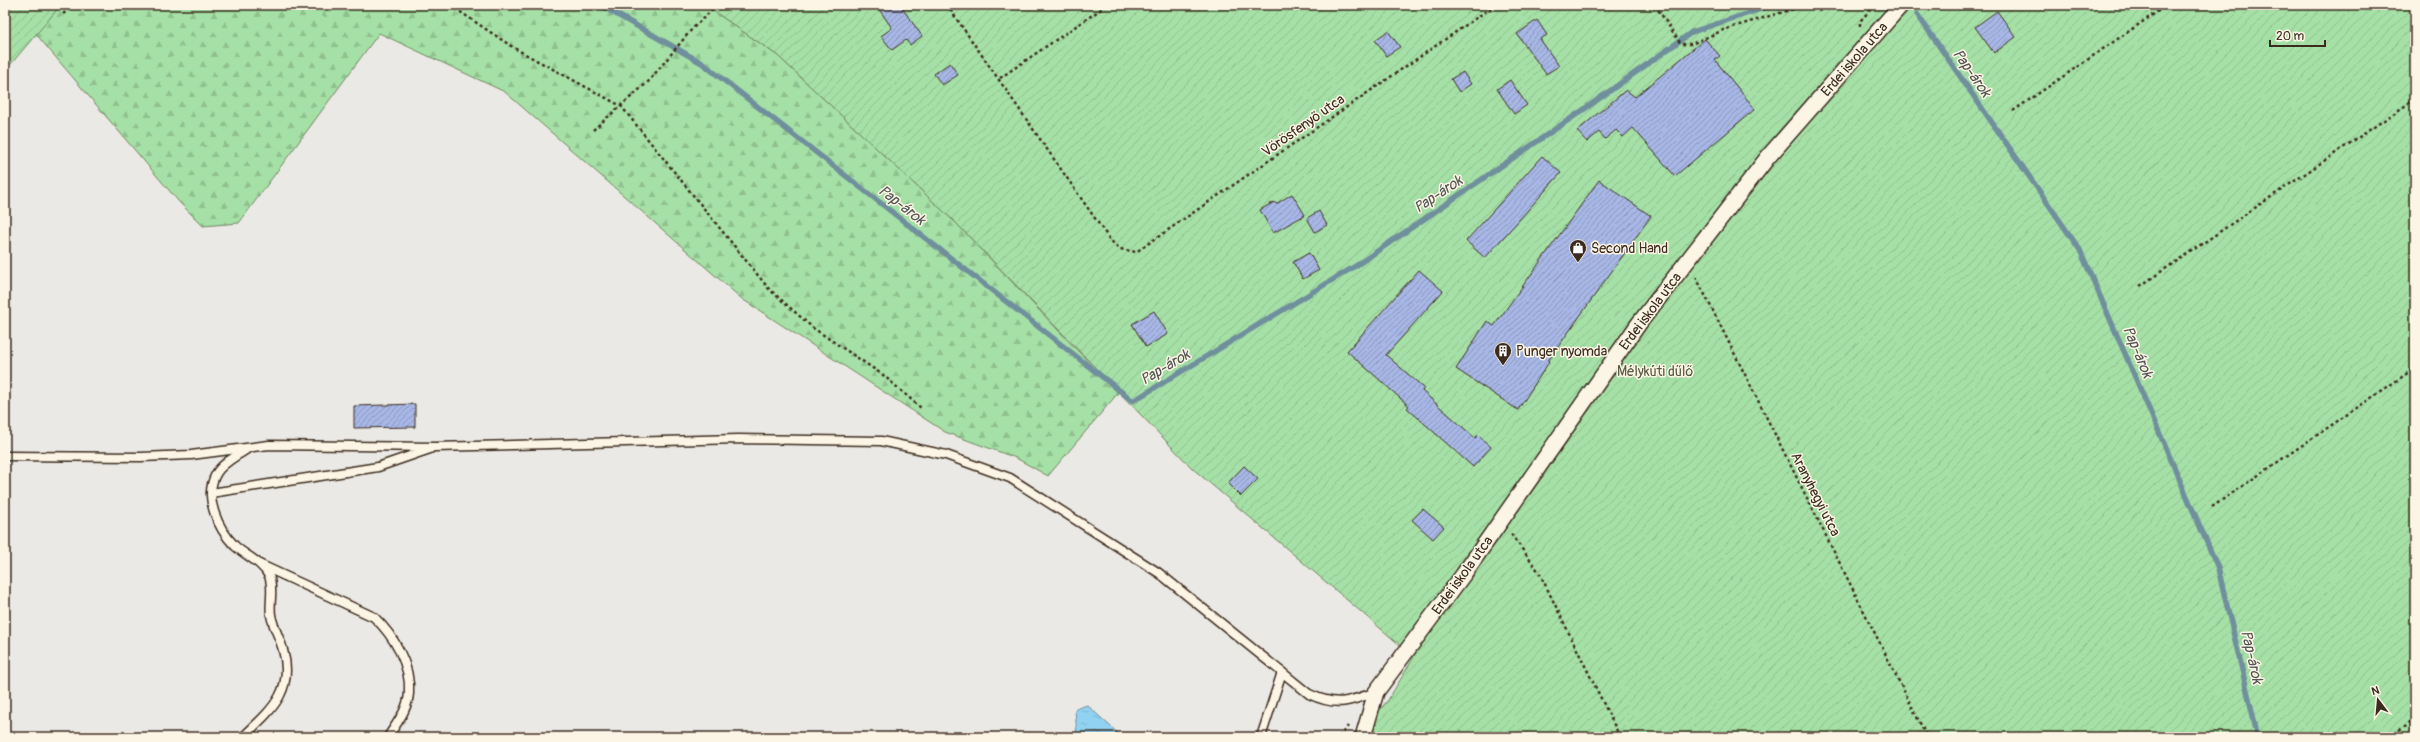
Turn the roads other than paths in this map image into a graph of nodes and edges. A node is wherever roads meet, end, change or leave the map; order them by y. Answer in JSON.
{"nodes":[{"id":1,"x":1901,"y":5,"type":"edge"},
{"id":2,"x":435,"y":447,"type":"junction"},
{"id":3,"x":249,"y":448,"type":"junction"},
{"id":4,"x":5,"y":456,"type":"edge"},
{"id":5,"x":211,"y":492,"type":"junction"},
{"id":6,"x":260,"y":565,"type":"junction"},
{"id":7,"x":1282,"y":672,"type":"junction"},
{"id":8,"x":1376,"y":692,"type":"junction"},
{"id":9,"x":243,"y":737,"type":"edge"},
{"id":10,"x":388,"y":737,"type":"edge"},
{"id":11,"x":1261,"y":737,"type":"edge"},
{"id":12,"x":1363,"y":737,"type":"edge"}],
"edges":[{"from":1,"to":8,"type":"street","name":"Erdei iskola utca"},
{"from":2,"to":3,"type":"lane"},
{"from":2,"to":5,"type":"lane"},
{"from":2,"to":7,"type":"lane"},
{"from":3,"to":4,"type":"lane"},
{"from":3,"to":5,"type":"lane"},
{"from":5,"to":6,"type":"lane"},
{"from":6,"to":9,"type":"lane"},
{"from":6,"to":10,"type":"lane"},
{"from":7,"to":8,"type":"lane"},
{"from":7,"to":11,"type":"lane"},
{"from":8,"to":12,"type":"street","name":"Erdei iskola utca"}]}
